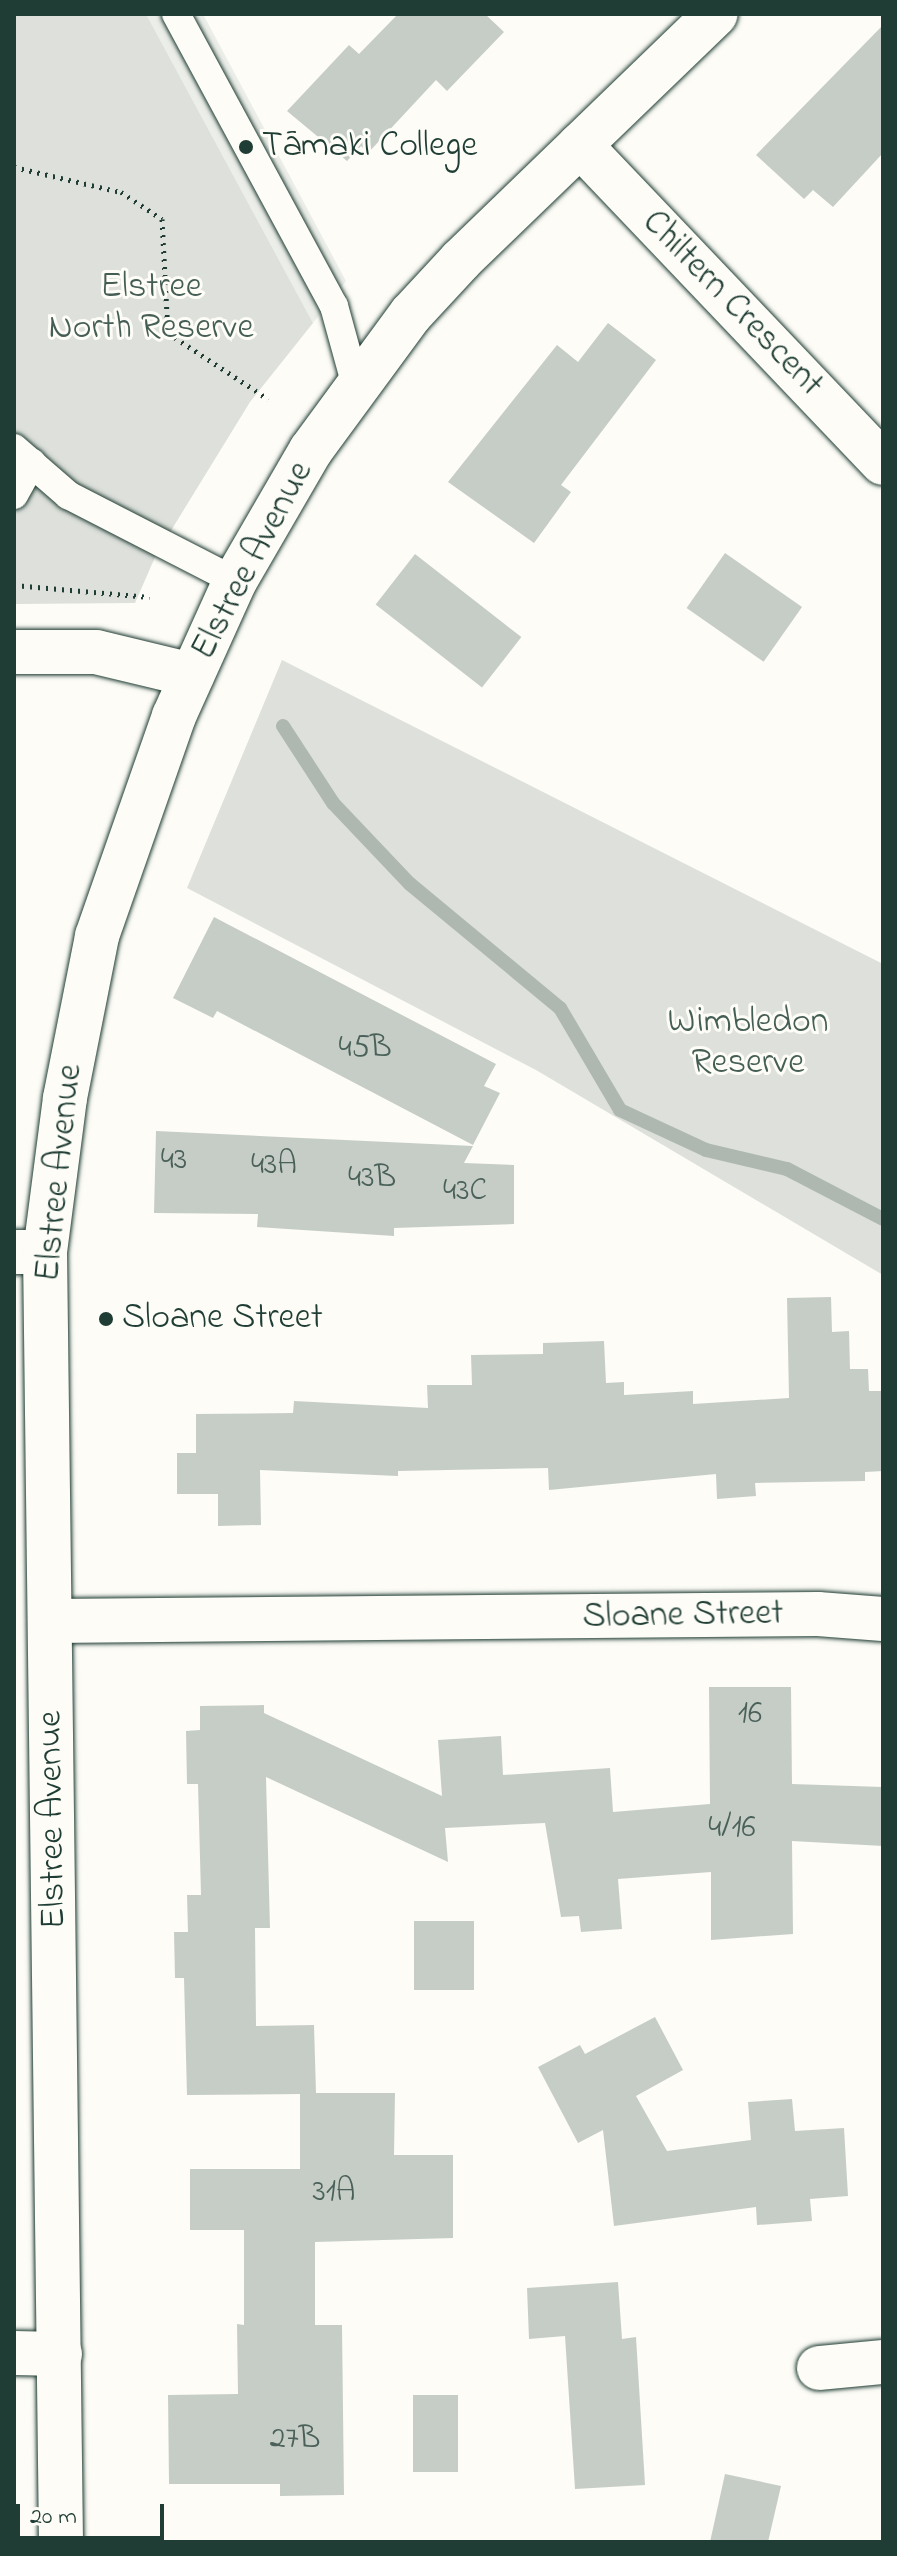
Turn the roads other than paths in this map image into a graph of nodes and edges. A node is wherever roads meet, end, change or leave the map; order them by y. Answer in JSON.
{"nodes":[{"id":1,"x":176,"y":14,"type":"edge"},
{"id":2,"x":716,"y":14,"type":"edge"},
{"id":3,"x":580,"y":145,"type":"junction"},
{"id":4,"x":356,"y":386,"type":"junction"},
{"id":5,"x":23,"y":455,"type":"edge"},
{"id":6,"x":883,"y":463,"type":"edge"},
{"id":7,"x":14,"y":495,"type":"edge"},
{"id":8,"x":235,"y":581,"type":"junction"},
{"id":9,"x":14,"y":652,"type":"edge"},
{"id":10,"x":192,"y":675,"type":"junction"},
{"id":11,"x":29,"y":1252,"type":"edge"},
{"id":12,"x":883,"y":1619,"type":"edge"},
{"id":13,"x":51,"y":1621,"type":"junction"},
{"id":14,"x":14,"y":2353,"type":"edge"},
{"id":15,"x":60,"y":2354,"type":"junction"},
{"id":16,"x":883,"y":2362,"type":"edge"},
{"id":17,"x":819,"y":2368,"type":"dead end"},
{"id":18,"x":61,"y":2542,"type":"edge"}],
"edges":[{"from":1,"to":4,"type":"lane"},
{"from":2,"to":3,"type":"street","name":"Elstree Avenue"},
{"from":3,"to":4,"type":"street","name":"Elstree Avenue"},
{"from":3,"to":6,"type":"street","name":"Chiltern Crescent"},
{"from":4,"to":8,"type":"street","name":"Elstree Avenue"},
{"from":5,"to":7,"type":"lane"},
{"from":5,"to":8,"type":"lane"},
{"from":8,"to":10,"type":"street","name":"Elstree Avenue"},
{"from":9,"to":10,"type":"street"},
{"from":10,"to":11,"type":"street","name":"Elstree Avenue"},
{"from":11,"to":13,"type":"street","name":"Elstree Avenue"},
{"from":12,"to":13,"type":"street","name":"Sloane Street"},
{"from":13,"to":15,"type":"street","name":"Elstree Avenue"},
{"from":14,"to":15,"type":"street"},
{"from":15,"to":18,"type":"street","name":"Elstree Avenue"},
{"from":16,"to":17,"type":"street"}]}
